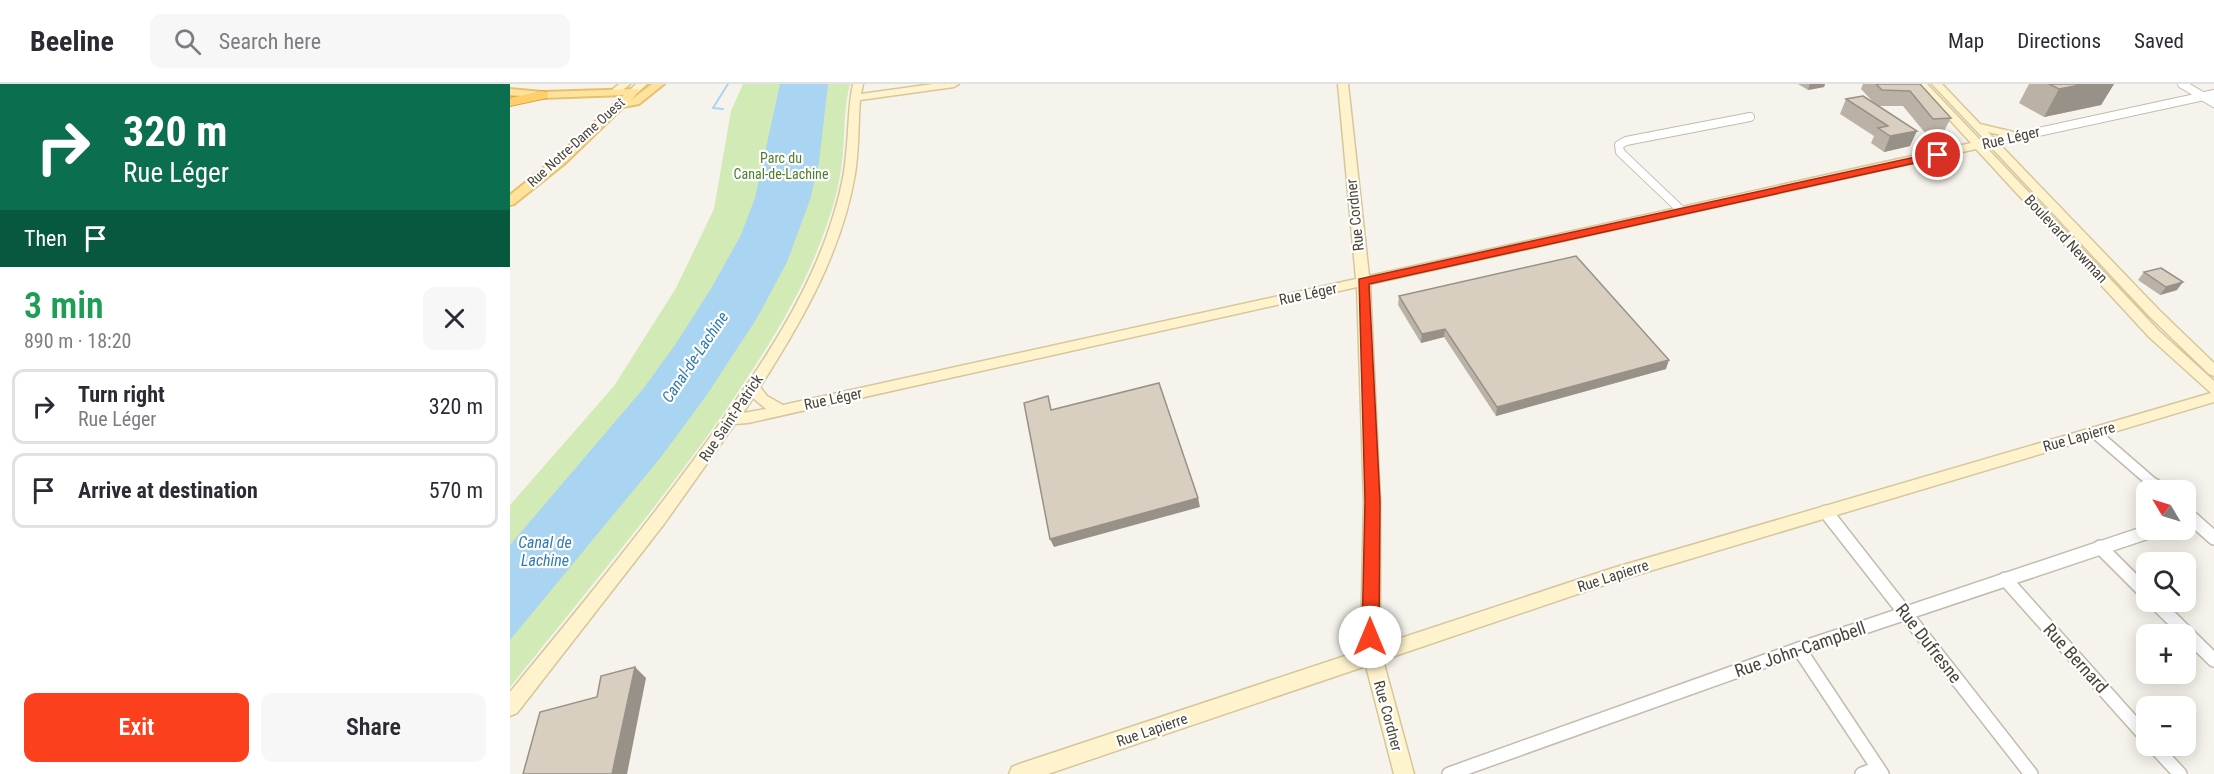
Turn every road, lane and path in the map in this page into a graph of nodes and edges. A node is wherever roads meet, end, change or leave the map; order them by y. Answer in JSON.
{"nodes":[{"id":1,"x":659,"y":84,"type":"edge"},
{"id":2,"x":858,"y":84,"type":"edge"},
{"id":3,"x":954,"y":84,"type":"edge"},
{"id":4,"x":1342,"y":84,"type":"edge"},
{"id":5,"x":1922,"y":84,"type":"edge"},
{"id":6,"x":1937,"y":84,"type":"edge"},
{"id":7,"x":2182,"y":84,"type":"edge"},
{"id":8,"x":629,"y":88,"type":"edge"},
{"id":9,"x":510,"y":92,"type":"edge"},
{"id":10,"x":2214,"y":94,"type":"edge"},
{"id":11,"x":542,"y":95,"type":"junction"},
{"id":12,"x":2201,"y":96,"type":"junction"},
{"id":13,"x":854,"y":99,"type":"junction"},
{"id":14,"x":510,"y":102,"type":"edge"},
{"id":15,"x":2214,"y":103,"type":"edge"},
{"id":16,"x":612,"y":111,"type":"junction"},
{"id":17,"x":1750,"y":117,"type":"dead end"},
{"id":18,"x":1977,"y":126,"type":"junction"},
{"id":19,"x":2018,"y":136,"type":"junction"},
{"id":20,"x":1985,"y":144,"type":"junction"},
{"id":21,"x":1951,"y":152,"type":"junction"},
{"id":22,"x":1996,"y":164,"type":"junction"},
{"id":23,"x":510,"y":187,"type":"edge"},
{"id":24,"x":510,"y":201,"type":"edge"},
{"id":25,"x":1682,"y":211,"type":"junction"},
{"id":26,"x":1363,"y":282,"type":"junction"},
{"id":27,"x":2210,"y":366,"type":"edge"},
{"id":28,"x":752,"y":388,"type":"junction"},
{"id":29,"x":2214,"y":389,"type":"edge"},
{"id":30,"x":2214,"y":397,"type":"edge"},
{"id":31,"x":781,"y":410,"type":"junction"},
{"id":32,"x":731,"y":419,"type":"junction"},
{"id":33,"x":2095,"y":433,"type":"junction"},
{"id":34,"x":2149,"y":480,"type":"edge"},
{"id":35,"x":1826,"y":512,"type":"junction"},
{"id":36,"x":2196,"y":524,"type":"edge"},
{"id":37,"x":2136,"y":536,"type":"edge"},
{"id":38,"x":2214,"y":538,"type":"edge"},
{"id":39,"x":2100,"y":547,"type":"junction"},
{"id":40,"x":2005,"y":579,"type":"junction"},
{"id":41,"x":2136,"y":583,"type":"edge"},
{"id":42,"x":1905,"y":612,"type":"junction"},
{"id":43,"x":2165,"y":612,"type":"edge"},
{"id":44,"x":1798,"y":649,"type":"junction"},
{"id":45,"x":1372,"y":656,"type":"junction"},
{"id":46,"x":2214,"y":660,"type":"edge"},
{"id":47,"x":510,"y":707,"type":"edge"},
{"id":48,"x":2136,"y":726,"type":"edge"},
{"id":49,"x":2163,"y":756,"type":"edge"},
{"id":50,"x":1880,"y":771,"type":"edge"},
{"id":51,"x":1019,"y":774,"type":"edge"},
{"id":52,"x":1404,"y":774,"type":"edge"},
{"id":53,"x":1449,"y":774,"type":"edge"},
{"id":54,"x":1862,"y":774,"type":"edge"},
{"id":55,"x":2031,"y":774,"type":"edge"},
{"id":56,"x":2180,"y":774,"type":"edge"}],
"edges":[{"from":1,"to":16,"type":"main road"},
{"from":2,"to":13,"type":"street","name":"Rue Saint-Patrick"},
{"from":3,"to":13,"type":"street"},
{"from":4,"to":26,"type":"street","name":"Rue Cordner"},
{"from":5,"to":20,"type":"street","name":"Boulevard Newman"},
{"from":6,"to":18,"type":"street","name":"Boulevard Newman"},
{"from":7,"to":12,"type":"street"},
{"from":8,"to":11,"type":"main road"},
{"from":8,"to":16,"type":"main road","name":"Rue Notre-Dame Ouest"},
{"from":8,"to":23,"type":"main road","name":"Rue Notre-Dame Ouest"},
{"from":9,"to":11,"type":"main road"},
{"from":10,"to":12,"type":"street","name":"Rue Léger"},
{"from":11,"to":14,"type":"highway"},
{"from":12,"to":15,"type":"street"},
{"from":12,"to":19,"type":"street","name":"Rue Léger"},
{"from":13,"to":28,"type":"street","name":"Rue Saint-Patrick"},
{"from":16,"to":24,"type":"main road","name":"Rue Notre-Dame Ouest"},
{"from":17,"to":25,"type":"street"},
{"from":18,"to":19,"type":"street"},
{"from":18,"to":20,"type":"street","name":"Boulevard Newman"},
{"from":19,"to":20,"type":"street","name":"Rue Léger"},
{"from":20,"to":21,"type":"street","name":"Rue Léger"},
{"from":20,"to":22,"type":"street","name":"Boulevard Newman"},
{"from":20,"to":27,"type":"street","name":"Boulevard Newman"},
{"from":21,"to":22,"type":"street"},
{"from":21,"to":25,"type":"street","name":"Rue Léger"},
{"from":22,"to":29,"type":"street","name":"Boulevard Newman"},
{"from":25,"to":26,"type":"street","name":"Rue Léger"},
{"from":26,"to":31,"type":"street","name":"Rue Léger"},
{"from":26,"to":45,"type":"street","name":"Rue Cordner"},
{"from":28,"to":31,"type":"street"},
{"from":28,"to":32,"type":"street","name":"Rue Saint-Patrick"},
{"from":30,"to":33,"type":"street","name":"Rue Lapierre"},
{"from":31,"to":32,"type":"street","name":"Rue Léger"},
{"from":32,"to":47,"type":"street","name":"Rue Saint-Patrick"},
{"from":33,"to":34,"type":"street"},
{"from":33,"to":35,"type":"street","name":"Rue Lapierre"},
{"from":35,"to":42,"type":"street","name":"Rue Dufresne"},
{"from":35,"to":45,"type":"street","name":"Rue Lapierre"},
{"from":36,"to":38,"type":"street"},
{"from":37,"to":39,"type":"street","name":"Rue John-Campbell"},
{"from":39,"to":40,"type":"street","name":"Rue John-Campbell"},
{"from":39,"to":41,"type":"street"},
{"from":40,"to":42,"type":"street","name":"Rue John-Campbell"},
{"from":40,"to":48,"type":"street","name":"Rue Bernard"},
{"from":42,"to":44,"type":"street","name":"Rue John-Campbell"},
{"from":42,"to":55,"type":"street","name":"Rue Dufresne"},
{"from":43,"to":46,"type":"street"},
{"from":44,"to":50,"type":"street"},
{"from":44,"to":53,"type":"street","name":"Rue John-Campbell"},
{"from":45,"to":51,"type":"street","name":"Rue Lapierre"},
{"from":45,"to":52,"type":"street","name":"Rue Cordner"},
{"from":49,"to":56,"type":"street"},
{"from":50,"to":54,"type":"street"}]}
